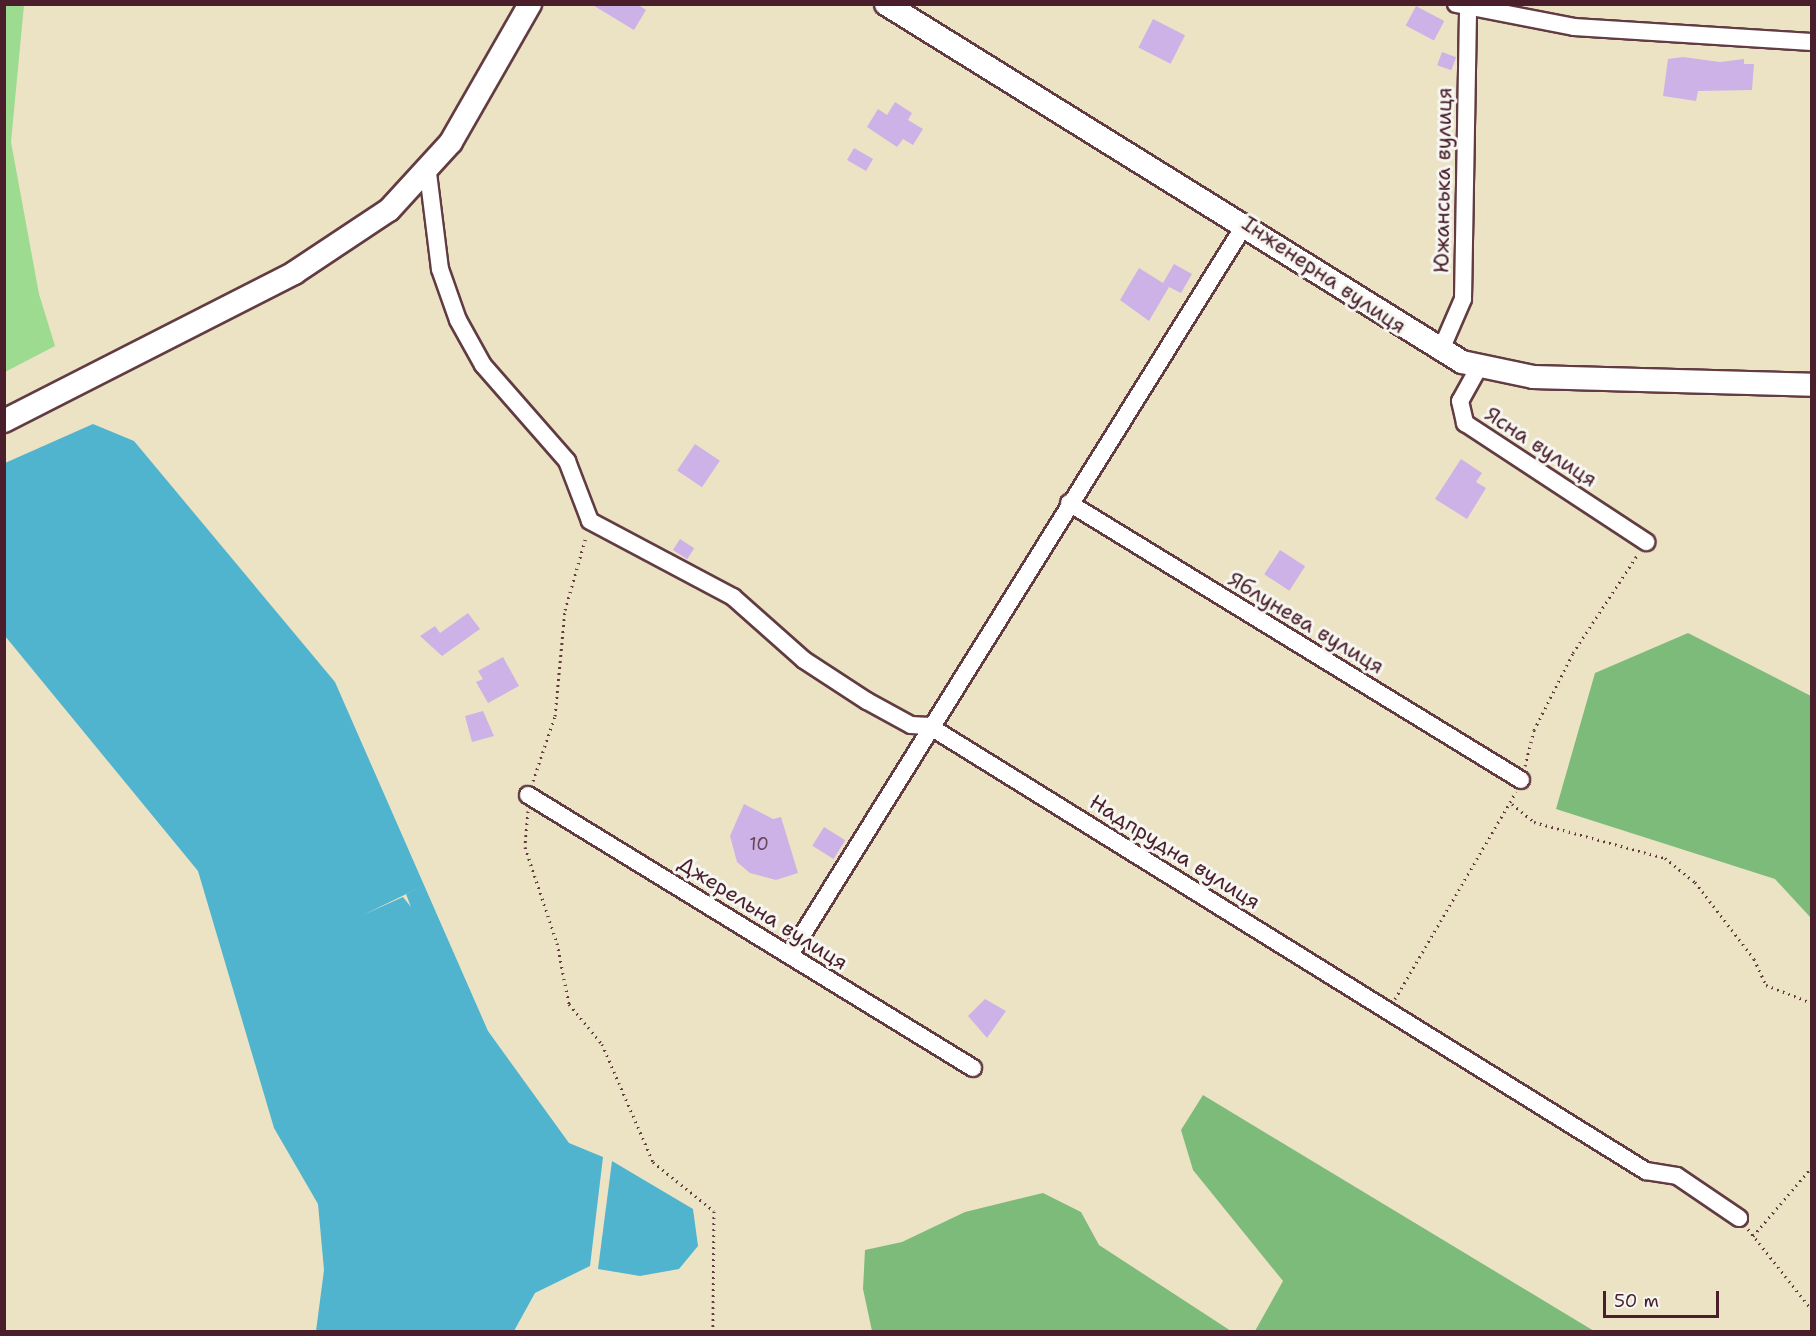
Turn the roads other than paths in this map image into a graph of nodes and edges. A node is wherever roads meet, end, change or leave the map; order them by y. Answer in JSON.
{"nodes":[{"id":1,"x":530,"y":4,"type":"edge"},
{"id":2,"x":886,"y":4,"type":"edge"},
{"id":3,"x":1464,"y":7,"type":"edge"},
{"id":4,"x":1812,"y":42,"type":"edge"},
{"id":5,"x":428,"y":172,"type":"junction"},
{"id":6,"x":1246,"y":223,"type":"junction"},
{"id":7,"x":1440,"y":352,"type":"junction"},
{"id":8,"x":1479,"y":367,"type":"junction"},
{"id":9,"x":1812,"y":385,"type":"edge"},
{"id":10,"x":4,"y":421,"type":"edge"},
{"id":11,"x":1069,"y":503,"type":"junction"},
{"id":12,"x":1646,"y":542,"type":"dead end"},
{"id":13,"x":929,"y":726,"type":"junction"},
{"id":14,"x":1521,"y":780,"type":"dead end"},
{"id":15,"x":528,"y":795,"type":"road end"},
{"id":16,"x":791,"y":953,"type":"junction"},
{"id":17,"x":973,"y":1068,"type":"dead end"},
{"id":18,"x":1739,"y":1218,"type":"road end"}],
"edges":[{"from":1,"to":5,"type":"street"},
{"from":2,"to":6,"type":"street","name":"Інженерна вулиця"},
{"from":3,"to":4,"type":"street"},
{"from":3,"to":7,"type":"street","name":"Южанська вулиця"},
{"from":5,"to":10,"type":"street"},
{"from":5,"to":13,"type":"street","name":"Надпрудна вулиця"},
{"from":6,"to":7,"type":"street","name":"Інженерна вулиця"},
{"from":6,"to":11,"type":"street"},
{"from":7,"to":8,"type":"street","name":"Інженерна вулиця"},
{"from":8,"to":9,"type":"street","name":"Інженерна вулиця"},
{"from":8,"to":12,"type":"street","name":"Ясна вулиця"},
{"from":11,"to":13,"type":"street"},
{"from":11,"to":14,"type":"street","name":"Яблунева вулиця"},
{"from":13,"to":16,"type":"street"},
{"from":13,"to":18,"type":"street","name":"Надпрудна вулиця"},
{"from":15,"to":16,"type":"street","name":"Джерельна вулиця"},
{"from":16,"to":17,"type":"street","name":"Джерельна вулиця"}]}
